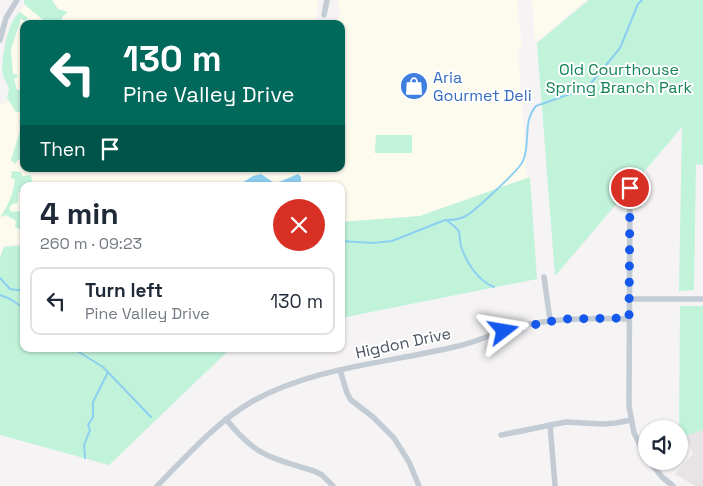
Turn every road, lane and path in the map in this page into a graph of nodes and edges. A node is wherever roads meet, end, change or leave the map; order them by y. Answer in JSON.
{"nodes":[{"id":1,"x":17,"y":0,"type":"edge"},
{"id":2,"x":327,"y":0,"type":"edge"},
{"id":3,"x":324,"y":15,"type":"dead end"},
{"id":4,"x":0,"y":40,"type":"edge"},
{"id":5,"x":630,"y":188,"type":"dead end"},
{"id":6,"x":544,"y":277,"type":"dead end"},
{"id":7,"x":630,"y":299,"type":"junction"},
{"id":8,"x":703,"y":300,"type":"edge"},
{"id":9,"x":629,"y":318,"type":"junction"},
{"id":10,"x":550,"y":320,"type":"junction"},
{"id":11,"x":340,"y":370,"type":"junction"},
{"id":12,"x":226,"y":419,"type":"junction"},
{"id":13,"x":631,"y":420,"type":"junction"},
{"id":14,"x":550,"y":425,"type":"junction"},
{"id":15,"x":502,"y":435,"type":"dead end"},
{"id":16,"x":638,"y":442,"type":"edge"},
{"id":17,"x":656,"y":470,"type":"edge"},
{"id":18,"x":555,"y":484,"type":"dead end"},
{"id":19,"x":157,"y":486,"type":"edge"},
{"id":20,"x":333,"y":486,"type":"edge"},
{"id":21,"x":419,"y":486,"type":"edge"},
{"id":22,"x":673,"y":486,"type":"edge"}],
"edges":[{"from":1,"to":4,"type":"street"},
{"from":2,"to":3,"type":"street"},
{"from":5,"to":7,"type":"street"},
{"from":6,"to":10,"type":"street"},
{"from":7,"to":8,"type":"street"},
{"from":7,"to":9,"type":"street"},
{"from":9,"to":10,"type":"street","name":"Higdon Drive"},
{"from":9,"to":13,"type":"street"},
{"from":10,"to":11,"type":"street","name":"Higdon Drive"},
{"from":11,"to":12,"type":"street","name":"Higdon Drive"},
{"from":11,"to":21,"type":"street"},
{"from":12,"to":19,"type":"street","name":"Higdon Drive"},
{"from":12,"to":20,"type":"street"},
{"from":13,"to":14,"type":"street"},
{"from":13,"to":16,"type":"street"},
{"from":14,"to":15,"type":"street"},
{"from":14,"to":18,"type":"street"},
{"from":17,"to":22,"type":"street"}]}
